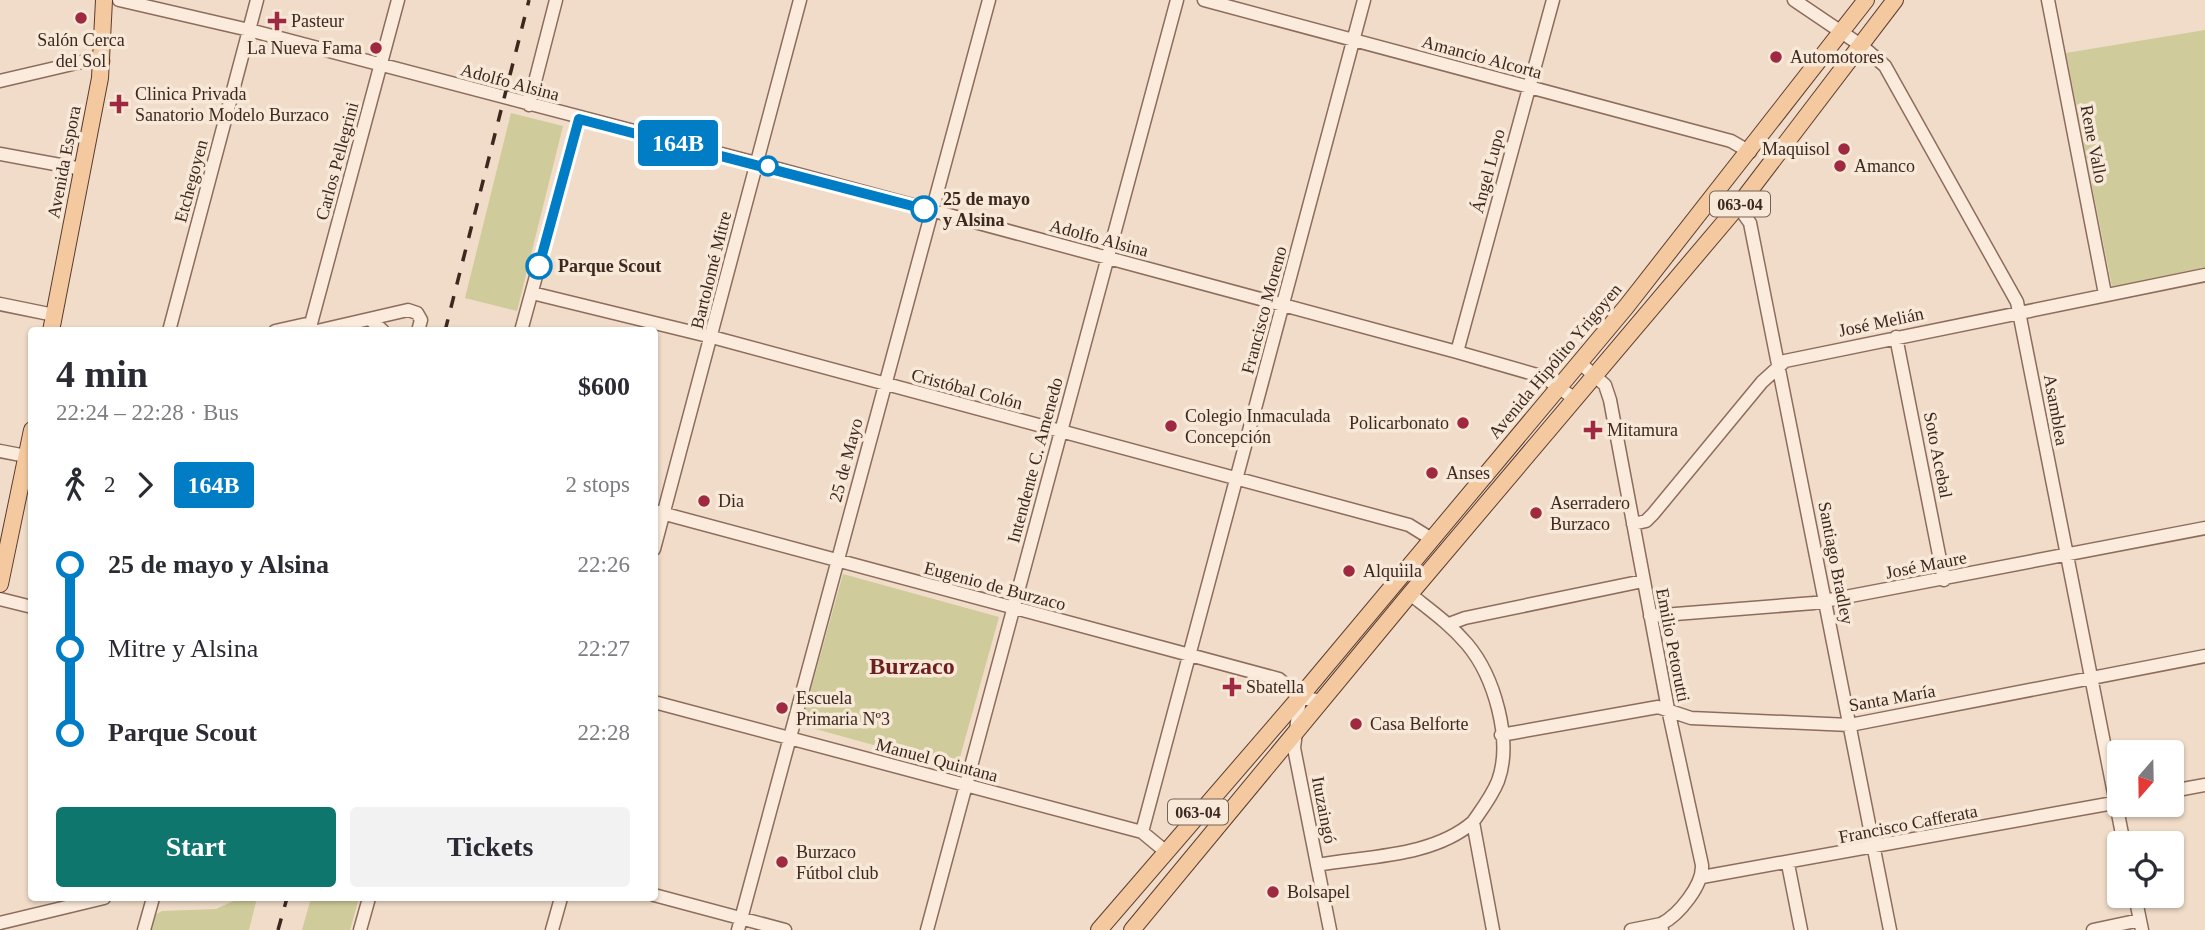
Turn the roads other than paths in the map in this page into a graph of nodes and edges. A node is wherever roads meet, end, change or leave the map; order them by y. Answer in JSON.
{"nodes":[{"id":1,"x":104,"y":0,"type":"edge"},
{"id":2,"x":119,"y":0,"type":"edge"},
{"id":3,"x":257,"y":0,"type":"edge"},
{"id":4,"x":398,"y":0,"type":"edge"},
{"id":5,"x":556,"y":0,"type":"edge"},
{"id":6,"x":800,"y":0,"type":"edge"},
{"id":7,"x":989,"y":0,"type":"edge"},
{"id":8,"x":1177,"y":0,"type":"edge"},
{"id":9,"x":1204,"y":0,"type":"edge"},
{"id":10,"x":1364,"y":0,"type":"edge"},
{"id":11,"x":1553,"y":0,"type":"edge"},
{"id":12,"x":1794,"y":0,"type":"edge"},
{"id":13,"x":1866,"y":0,"type":"edge"},
{"id":14,"x":1895,"y":0,"type":"edge"},
{"id":15,"x":2048,"y":0,"type":"edge"},
{"id":16,"x":249,"y":30,"type":"junction"},
{"id":17,"x":1843,"y":32,"type":"junction"},
{"id":18,"x":1353,"y":41,"type":"junction"},
{"id":19,"x":1862,"y":46,"type":"junction"},
{"id":20,"x":103,"y":61,"type":"junction"},
{"id":21,"x":380,"y":65,"type":"junction"},
{"id":22,"x":0,"y":81,"type":"edge"},
{"id":23,"x":1530,"y":88,"type":"junction"},
{"id":24,"x":529,"y":105,"type":"junction"},
{"id":25,"x":579,"y":119,"type":"junction"},
{"id":26,"x":1750,"y":152,"type":"junction"},
{"id":27,"x":0,"y":154,"type":"edge"},
{"id":28,"x":756,"y":163,"type":"junction"},
{"id":29,"x":82,"y":169,"type":"junction"},
{"id":30,"x":1738,"y":206,"type":"junction"},
{"id":31,"x":931,"y":211,"type":"junction"},
{"id":32,"x":1109,"y":260,"type":"junction"},
{"id":33,"x":2205,"y":275,"type":"edge"},
{"id":34,"x":532,"y":293,"type":"junction"},
{"id":35,"x":2105,"y":294,"type":"junction"},
{"id":36,"x":0,"y":304,"type":"edge"},
{"id":37,"x":1283,"y":306,"type":"junction"},
{"id":38,"x":2020,"y":312,"type":"junction"},
{"id":39,"x":371,"y":320,"type":"junction"},
{"id":40,"x":53,"y":323,"type":"edge"},
{"id":41,"x":170,"y":327,"type":"edge"},
{"id":42,"x":312,"y":327,"type":"edge"},
{"id":43,"x":319,"y":327,"type":"edge"},
{"id":44,"x":379,"y":327,"type":"edge"},
{"id":45,"x":419,"y":327,"type":"edge"},
{"id":46,"x":522,"y":327,"type":"edge"},
{"id":47,"x":712,"y":337,"type":"junction"},
{"id":48,"x":1896,"y":337,"type":"junction"},
{"id":49,"x":1457,"y":352,"type":"junction"},
{"id":50,"x":1579,"y":362,"type":"junction"},
{"id":51,"x":1779,"y":365,"type":"junction"},
{"id":52,"x":1595,"y":376,"type":"junction"},
{"id":53,"x":885,"y":385,"type":"junction"},
{"id":54,"x":1559,"y":385,"type":"junction"},
{"id":55,"x":1575,"y":399,"type":"junction"},
{"id":56,"x":1060,"y":433,"type":"junction"},
{"id":57,"x":28,"y":447,"type":"edge"},
{"id":58,"x":0,"y":451,"type":"edge"},
{"id":59,"x":26,"y":456,"type":"junction"},
{"id":60,"x":1237,"y":479,"type":"junction"},
{"id":61,"x":659,"y":512,"type":"edge"},
{"id":62,"x":1633,"y":524,"type":"junction"},
{"id":63,"x":2205,"y":528,"type":"edge"},
{"id":64,"x":1430,"y":538,"type":"junction"},
{"id":65,"x":2065,"y":556,"type":"junction"},
{"id":66,"x":837,"y":561,"type":"junction"},
{"id":67,"x":1944,"y":580,"type":"junction"},
{"id":68,"x":1643,"y":581,"type":"junction"},
{"id":69,"x":0,"y":584,"type":"edge"},
{"id":70,"x":1410,"y":594,"type":"junction"},
{"id":71,"x":0,"y":599,"type":"edge"},
{"id":72,"x":1826,"y":601,"type":"junction"},
{"id":73,"x":28,"y":606,"type":"edge"},
{"id":74,"x":1013,"y":609,"type":"junction"},
{"id":75,"x":1650,"y":615,"type":"junction"},
{"id":76,"x":1449,"y":624,"type":"junction"},
{"id":77,"x":1191,"y":654,"type":"junction"},
{"id":78,"x":2205,"y":656,"type":"edge"},
{"id":79,"x":2091,"y":679,"type":"junction"},
{"id":80,"x":1300,"y":697,"type":"junction"},
{"id":81,"x":1321,"y":701,"type":"junction"},
{"id":82,"x":658,"y":703,"type":"edge"},
{"id":83,"x":1668,"y":709,"type":"junction"},
{"id":84,"x":1850,"y":725,"type":"junction"},
{"id":85,"x":1501,"y":735,"type":"junction"},
{"id":86,"x":1293,"y":736,"type":"junction"},
{"id":87,"x":791,"y":738,"type":"junction"},
{"id":88,"x":2107,"y":755,"type":"edge"},
{"id":89,"x":2205,"y":785,"type":"edge"},
{"id":90,"x":964,"y":786,"type":"junction"},
{"id":91,"x":2184,"y":789,"type":"edge"},
{"id":92,"x":2107,"y":804,"type":"edge"},
{"id":93,"x":1473,"y":822,"type":"junction"},
{"id":94,"x":1142,"y":832,"type":"junction"},
{"id":95,"x":1874,"y":848,"type":"junction"},
{"id":96,"x":1164,"y":851,"type":"junction"},
{"id":97,"x":1788,"y":864,"type":"junction"},
{"id":98,"x":1317,"y":865,"type":"junction"},
{"id":99,"x":1702,"y":877,"type":"junction"},
{"id":100,"x":658,"y":896,"type":"edge"},
{"id":101,"x":92,"y":901,"type":"edge"},
{"id":102,"x":152,"y":901,"type":"edge"},
{"id":103,"x":368,"y":901,"type":"edge"},
{"id":104,"x":560,"y":901,"type":"edge"},
{"id":105,"x":0,"y":923,"type":"edge"},
{"id":106,"x":740,"y":924,"type":"edge"},
{"id":107,"x":2141,"y":925,"type":"edge"},
{"id":108,"x":1662,"y":927,"type":"edge"},
{"id":109,"x":144,"y":930,"type":"edge"},
{"id":110,"x":360,"y":930,"type":"edge"},
{"id":111,"x":552,"y":930,"type":"edge"},
{"id":112,"x":785,"y":930,"type":"edge"},
{"id":113,"x":927,"y":930,"type":"edge"},
{"id":114,"x":1099,"y":930,"type":"edge"},
{"id":115,"x":1132,"y":930,"type":"edge"},
{"id":116,"x":1330,"y":930,"type":"edge"},
{"id":117,"x":1493,"y":930,"type":"edge"},
{"id":118,"x":1631,"y":930,"type":"edge"},
{"id":119,"x":1801,"y":930,"type":"edge"},
{"id":120,"x":1890,"y":930,"type":"edge"},
{"id":121,"x":2093,"y":930,"type":"edge"}],
"edges":[{"from":1,"to":20,"type":"main road","name":"Avenida Espora"},
{"from":2,"to":16,"type":"street","name":"Adolfo Alsina"},
{"from":3,"to":16,"type":"street","name":"Etchegoyen"},
{"from":4,"to":21,"type":"street","name":"Carlos Pellegrini"},
{"from":5,"to":24,"type":"street"},
{"from":6,"to":28,"type":"street","name":"Bartolomé Mitre"},
{"from":7,"to":31,"type":"street","name":"25 de Mayo"},
{"from":8,"to":32,"type":"street","name":"Intendente C. Amenedo"},
{"from":9,"to":18,"type":"street","name":"Amancio Alcorta"},
{"from":10,"to":18,"type":"street","name":"Francisco Moreno"},
{"from":11,"to":23,"type":"street","name":"Ángel Lupo"},
{"from":12,"to":17,"type":"street","name":"Asamblea"},
{"from":13,"to":17,"type":"main road","name":"Avenida Hipólito Yrigoyen","number":"063-04"},
{"from":14,"to":19,"type":"main road","number":"063-04"},
{"from":15,"to":35,"type":"street","name":"Rene Vallo"},
{"from":16,"to":21,"type":"street","name":"Adolfo Alsina"},
{"from":16,"to":41,"type":"street","name":"Etchegoyen"},
{"from":17,"to":19,"type":"street","name":"Asamblea"},
{"from":17,"to":26,"type":"main road","name":"Avenida Hipólito Yrigoyen","number":"063-04"},
{"from":18,"to":23,"type":"street","name":"Amancio Alcorta"},
{"from":18,"to":37,"type":"street","name":"Francisco Moreno"},
{"from":19,"to":30,"type":"main road","number":"063-04"},
{"from":19,"to":38,"type":"street","name":"Asamblea"},
{"from":20,"to":22,"type":"street"},
{"from":20,"to":29,"type":"main road","name":"Avenida Espora"},
{"from":21,"to":24,"type":"street","name":"Adolfo Alsina"},
{"from":21,"to":42,"type":"street","name":"Carlos Pellegrini"},
{"from":23,"to":26,"type":"street","name":"Amancio Alcorta"},
{"from":23,"to":49,"type":"street","name":"Ángel Lupo"},
{"from":24,"to":25,"type":"street","name":"Adolfo Alsina"},
{"from":25,"to":28,"type":"street","name":"Adolfo Alsina"},
{"from":25,"to":34,"type":"street"},
{"from":26,"to":50,"type":"main road","name":"Avenida Hipólito Yrigoyen","number":"063-04"},
{"from":27,"to":29,"type":"street"},
{"from":28,"to":31,"type":"street","name":"Adolfo Alsina"},
{"from":28,"to":47,"type":"street","name":"Bartolomé Mitre"},
{"from":29,"to":40,"type":"main road","name":"Avenida Espora"},
{"from":30,"to":51,"type":"street","name":"Santiago Bradley"},
{"from":30,"to":52,"type":"main road","number":"063-04"},
{"from":31,"to":32,"type":"street","name":"Adolfo Alsina"},
{"from":31,"to":53,"type":"street","name":"25 de Mayo"},
{"from":32,"to":37,"type":"street","name":"Adolfo Alsina"},
{"from":32,"to":56,"type":"street","name":"Intendente C. Amenedo"},
{"from":33,"to":35,"type":"street","name":"José Melián"},
{"from":34,"to":46,"type":"street"},
{"from":34,"to":47,"type":"street","name":"Cristóbal Colón"},
{"from":35,"to":38,"type":"street","name":"José Melián"},
{"from":36,"to":40,"type":"street"},
{"from":37,"to":49,"type":"street","name":"Adolfo Alsina"},
{"from":37,"to":60,"type":"street","name":"Francisco Moreno"},
{"from":38,"to":48,"type":"street","name":"José Melián"},
{"from":38,"to":65,"type":"street","name":"Asamblea"},
{"from":39,"to":43,"type":"street"},
{"from":39,"to":44,"type":"street"},
{"from":39,"to":45,"type":"street"},
{"from":47,"to":53,"type":"street","name":"Cristóbal Colón"},
{"from":47,"to":61,"type":"street","name":"Bartolomé Mitre"},
{"from":48,"to":51,"type":"street","name":"José Melián"},
{"from":48,"to":67,"type":"street","name":"Soto Acebal"},
{"from":49,"to":54,"type":"street","name":"Adolfo Alsina"},
{"from":50,"to":52,"type":"street","name":"Emilio Petorutti"},
{"from":50,"to":54,"type":"main road","name":"Avenida Hipólito Yrigoyen","number":"063-04"},
{"from":51,"to":62,"type":"street"},
{"from":51,"to":72,"type":"street","name":"Santiago Bradley"},
{"from":52,"to":55,"type":"main road","number":"063-04"},
{"from":52,"to":62,"type":"street","name":"Emilio Petorutti"},
{"from":53,"to":56,"type":"street","name":"Cristóbal Colón"},
{"from":53,"to":66,"type":"street","name":"25 de Mayo"},
{"from":54,"to":55,"type":"street","name":"Adolfo Alsina"},
{"from":54,"to":64,"type":"main road","name":"Avenida Hipólito Yrigoyen","number":"063-04"},
{"from":55,"to":70,"type":"main road","number":"063-04"},
{"from":56,"to":60,"type":"street","name":"Cristóbal Colón"},
{"from":56,"to":74,"type":"street","name":"Intendente C. Amenedo"},
{"from":57,"to":59,"type":"main road"},
{"from":58,"to":59,"type":"street"},
{"from":59,"to":69,"type":"main road"},
{"from":60,"to":64,"type":"street","name":"Cristóbal Colón"},
{"from":60,"to":77,"type":"street","name":"Francisco Moreno"},
{"from":61,"to":66,"type":"street","name":"Eugenio de Burzaco"},
{"from":62,"to":68,"type":"street","name":"Emilio Petorutti"},
{"from":63,"to":65,"type":"street","name":"José Maure"},
{"from":64,"to":80,"type":"main road","name":"Avenida Hipólito Yrigoyen","number":"063-04"},
{"from":65,"to":67,"type":"street","name":"José Maure"},
{"from":65,"to":79,"type":"street","name":"Asamblea"},
{"from":66,"to":74,"type":"street","name":"Eugenio de Burzaco"},
{"from":66,"to":87,"type":"street","name":"25 de Mayo"},
{"from":67,"to":72,"type":"street","name":"José Maure"},
{"from":68,"to":75,"type":"street","name":"Emilio Petorutti"},
{"from":68,"to":76,"type":"street"},
{"from":70,"to":76,"type":"street"},
{"from":70,"to":81,"type":"main road","number":"063-04"},
{"from":71,"to":73,"type":"street"},
{"from":72,"to":75,"type":"street","name":"José Maure"},
{"from":72,"to":84,"type":"street","name":"Santiago Bradley"},
{"from":74,"to":77,"type":"street","name":"Eugenio de Burzaco"},
{"from":74,"to":90,"type":"street","name":"Intendente C. Amenedo"},
{"from":75,"to":83,"type":"street","name":"Emilio Petorutti"},
{"from":76,"to":85,"type":"street"},
{"from":77,"to":80,"type":"street","name":"Eugenio de Burzaco"},
{"from":77,"to":94,"type":"street","name":"Francisco Moreno"},
{"from":78,"to":79,"type":"street","name":"Santa María"},
{"from":79,"to":84,"type":"street","name":"Santa María"},
{"from":79,"to":88,"type":"street","name":"Asamblea"},
{"from":80,"to":81,"type":"street","name":"Eugenio de Burzaco"},
{"from":80,"to":86,"type":"street","name":"Ituzaingó"},
{"from":80,"to":96,"type":"main road","name":"Avenida Hipólito Yrigoyen","number":"063-04"},
{"from":81,"to":86,"type":"main road","number":"063-04"},
{"from":82,"to":87,"type":"street","name":"Manuel Quintana"},
{"from":83,"to":84,"type":"street","name":"Santa María"},
{"from":83,"to":85,"type":"street","name":"Santa María"},
{"from":83,"to":99,"type":"street","name":"Emilio Petorutti"},
{"from":84,"to":95,"type":"street","name":"Santiago Bradley"},
{"from":85,"to":93,"type":"street"},
{"from":86,"to":98,"type":"street","name":"Ituzaingó"},
{"from":86,"to":115,"type":"main road","number":"063-04"},
{"from":87,"to":90,"type":"street","name":"Manuel Quintana"},
{"from":87,"to":106,"type":"street","name":"25 de Mayo"},
{"from":89,"to":91,"type":"street"},
{"from":90,"to":94,"type":"street","name":"Manuel Quintana"},
{"from":90,"to":113,"type":"street","name":"Intendente C. Amenedo"},
{"from":92,"to":95,"type":"street","name":"Francisco Cafferata"},
{"from":93,"to":98,"type":"street"},
{"from":93,"to":117,"type":"street"},
{"from":94,"to":96,"type":"street","name":"Manuel Quintana"},
{"from":95,"to":97,"type":"street","name":"Francisco Cafferata"},
{"from":95,"to":120,"type":"street","name":"Santiago Bradley"},
{"from":96,"to":114,"type":"main road","name":"Avenida Hipólito Yrigoyen","number":"063-04"},
{"from":97,"to":99,"type":"street","name":"Francisco Cafferata"},
{"from":97,"to":119,"type":"street"},
{"from":98,"to":116,"type":"street","name":"Ituzaingó"},
{"from":99,"to":108,"type":"street"},
{"from":100,"to":106,"type":"street"},
{"from":101,"to":105,"type":"street"},
{"from":102,"to":109,"type":"street"},
{"from":103,"to":110,"type":"street"},
{"from":104,"to":111,"type":"street"},
{"from":106,"to":112,"type":"street"},
{"from":107,"to":121,"type":"street"},
{"from":108,"to":118,"type":"street"}]}
